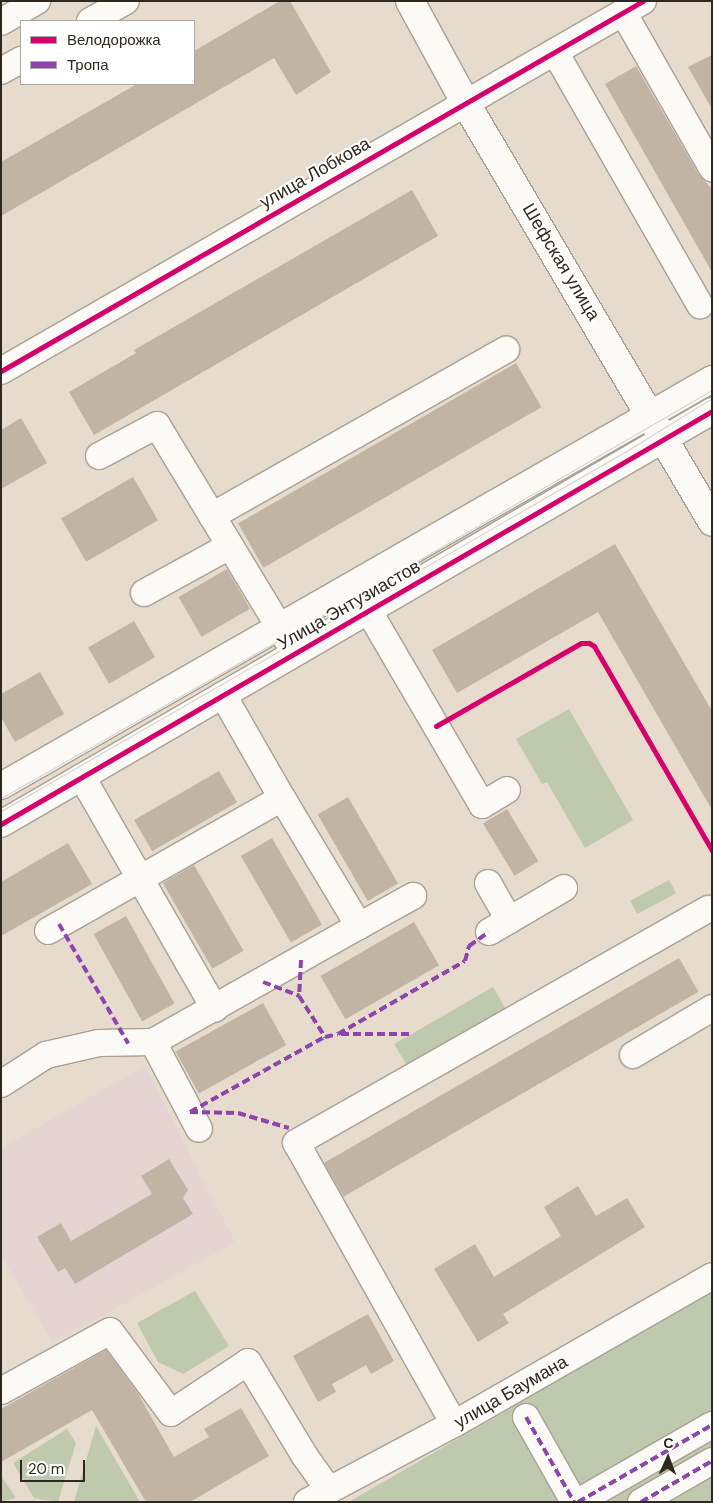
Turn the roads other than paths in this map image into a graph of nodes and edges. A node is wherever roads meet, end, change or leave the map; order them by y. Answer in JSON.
{"nodes":[{"id":1,"x":37,"y":1,"type":"edge"},
{"id":2,"x":126,"y":1,"type":"edge"},
{"id":3,"x":410,"y":1,"type":"edge"},
{"id":4,"x":633,"y":7,"type":"edge"},
{"id":5,"x":92,"y":20,"type":"edge"},
{"id":6,"x":1,"y":22,"type":"edge"},
{"id":7,"x":555,"y":52,"type":"junction"},
{"id":8,"x":20,"y":61,"type":"edge"},
{"id":9,"x":1,"y":71,"type":"edge"},
{"id":10,"x":465,"y":102,"type":"junction"},
{"id":11,"x":712,"y":168,"type":"edge"},
{"id":12,"x":700,"y":305,"type":"dead end"},
{"id":13,"x":506,"y":350,"type":"dead end"},
{"id":14,"x":1,"y":371,"type":"edge"},
{"id":15,"x":712,"y":379,"type":"edge"},
{"id":16,"x":712,"y":411,"type":"edge"},
{"id":17,"x":650,"y":414,"type":"junction"},
{"id":18,"x":664,"y":438,"type":"junction"},
{"id":19,"x":99,"y":456,"type":"dead end"},
{"id":20,"x":212,"y":516,"type":"junction"},
{"id":21,"x":712,"y":522,"type":"edge"},
{"id":22,"x":230,"y":546,"type":"junction"},
{"id":23,"x":353,"y":584,"type":"junction"},
{"id":24,"x":144,"y":593,"type":"dead end"},
{"id":25,"x":368,"y":610,"type":"junction"},
{"id":26,"x":279,"y":626,"type":"junction"},
{"id":27,"x":295,"y":653,"type":"junction"},
{"id":28,"x":223,"y":695,"type":"junction"},
{"id":29,"x":82,"y":777,"type":"junction"},
{"id":30,"x":1,"y":786,"type":"edge"},
{"id":31,"x":507,"y":790,"type":"dead end"},
{"id":32,"x":282,"y":798,"type":"junction"},
{"id":33,"x":1,"y":824,"type":"edge"},
{"id":34,"x":140,"y":878,"type":"junction"},
{"id":35,"x":488,"y":883,"type":"dead end"},
{"id":36,"x":564,"y":888,"type":"dead end"},
{"id":37,"x":413,"y":896,"type":"dead end"},
{"id":38,"x":708,"y":910,"type":"dead end"},
{"id":39,"x":359,"y":926,"type":"junction"},
{"id":40,"x":48,"y":931,"type":"dead end"},
{"id":41,"x":712,"y":1008,"type":"edge"},
{"id":42,"x":215,"y":1010,"type":"junction"},
{"id":43,"x":154,"y":1042,"type":"junction"},
{"id":44,"x":633,"y":1055,"type":"dead end"},
{"id":45,"x":1,"y":1084,"type":"edge"},
{"id":46,"x":199,"y":1129,"type":"dead end"},
{"id":47,"x":712,"y":1276,"type":"edge"},
{"id":48,"x":1,"y":1391,"type":"edge"},
{"id":49,"x":526,"y":1417,"type":"dead end"},
{"id":50,"x":454,"y":1424,"type":"junction"},
{"id":51,"x":712,"y":1425,"type":"edge"},
{"id":52,"x":712,"y":1460,"type":"edge"},
{"id":53,"x":318,"y":1496,"type":"edge"},
{"id":54,"x":576,"y":1502,"type":"edge"},
{"id":55,"x":641,"y":1502,"type":"edge"}],
"edges":[{"from":1,"to":6,"type":"street"},
{"from":2,"to":5,"type":"street"},
{"from":3,"to":10,"type":"main road","name":"Шефская улица"},
{"from":4,"to":7,"type":"street","name":"улица Лобкова"},
{"from":4,"to":11,"type":"street"},
{"from":7,"to":10,"type":"street","name":"улица Лобкова"},
{"from":7,"to":12,"type":"street"},
{"from":8,"to":9,"type":"street"},
{"from":10,"to":14,"type":"street","name":"улица Лобкова"},
{"from":10,"to":17,"type":"main road","name":"Шефская улица"},
{"from":13,"to":20,"type":"street"},
{"from":15,"to":17,"type":"street","name":"Улица Энтузиастов"},
{"from":16,"to":18,"type":"street","name":"Улица Энтузиастов"},
{"from":17,"to":18,"type":"main road","name":"Шефская улица"},
{"from":17,"to":23,"type":"street","name":"Улица Энтузиастов"},
{"from":18,"to":21,"type":"main road","name":"Шефская улица"},
{"from":18,"to":25,"type":"street","name":"Улица Энтузиастов"},
{"from":19,"to":20,"type":"street"},
{"from":20,"to":22,"type":"street"},
{"from":22,"to":24,"type":"street"},
{"from":22,"to":26,"type":"street"},
{"from":23,"to":25,"type":"street"},
{"from":23,"to":26,"type":"street","name":"Улица Энтузиастов"},
{"from":25,"to":27,"type":"street","name":"Улица Энтузиастов"},
{"from":25,"to":31,"type":"street"},
{"from":26,"to":27,"type":"street"},
{"from":26,"to":30,"type":"street","name":"Улица Энтузиастов"},
{"from":27,"to":28,"type":"street","name":"Улица Энтузиастов"},
{"from":28,"to":29,"type":"street","name":"Улица Энтузиастов"},
{"from":28,"to":32,"type":"street"},
{"from":29,"to":33,"type":"street","name":"Улица Энтузиастов"},
{"from":29,"to":34,"type":"street"},
{"from":32,"to":34,"type":"street"},
{"from":32,"to":39,"type":"street"},
{"from":34,"to":40,"type":"street"},
{"from":34,"to":42,"type":"street"},
{"from":35,"to":36,"type":"street"},
{"from":37,"to":39,"type":"street"},
{"from":38,"to":50,"type":"street"},
{"from":39,"to":42,"type":"street"},
{"from":41,"to":44,"type":"street"},
{"from":42,"to":43,"type":"street"},
{"from":43,"to":45,"type":"street"},
{"from":43,"to":46,"type":"street"},
{"from":47,"to":50,"type":"street","name":"улица Баумана"},
{"from":48,"to":53,"type":"street"},
{"from":49,"to":54,"type":"street"},
{"from":50,"to":53,"type":"street","name":"улица Баумана"},
{"from":51,"to":54,"type":"street"},
{"from":52,"to":55,"type":"street"}]}
